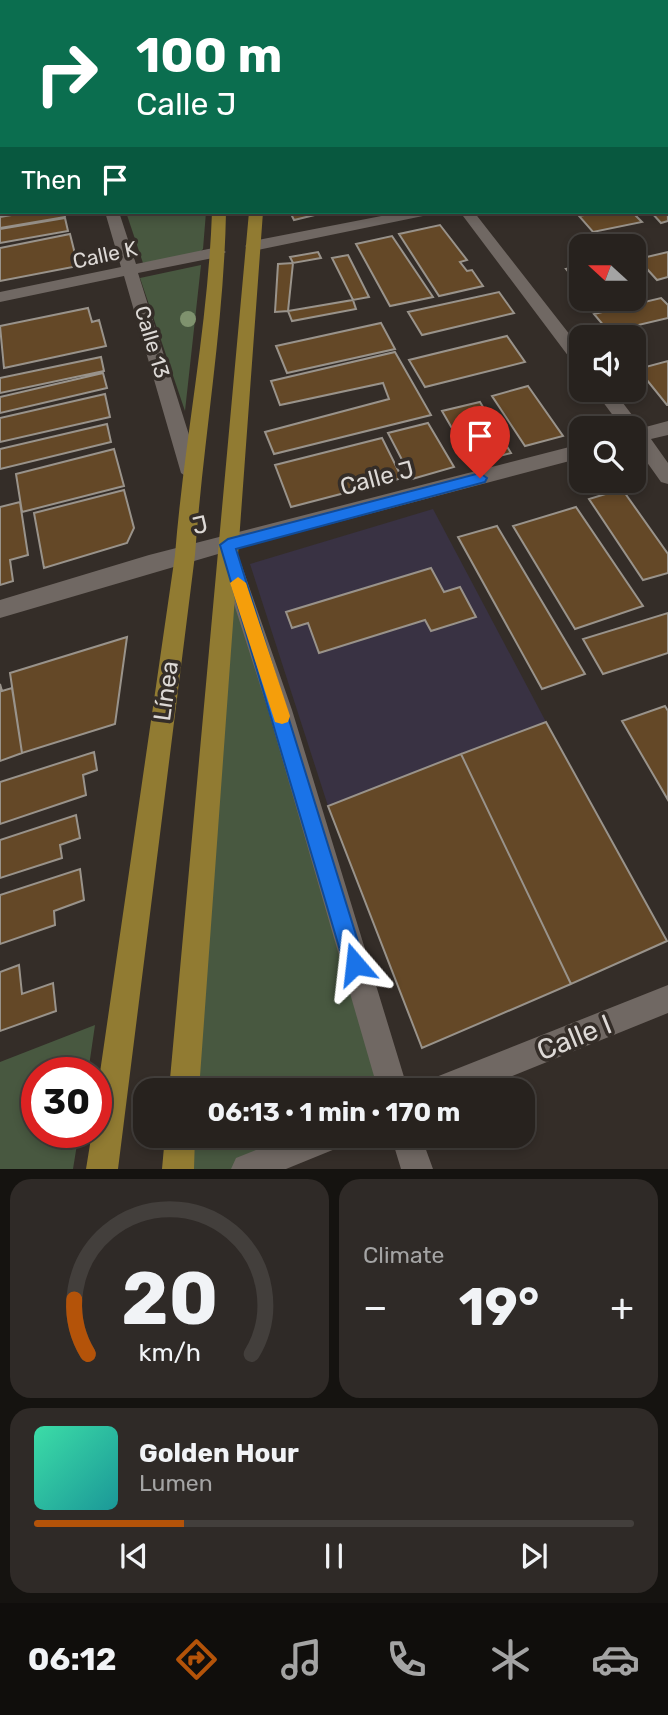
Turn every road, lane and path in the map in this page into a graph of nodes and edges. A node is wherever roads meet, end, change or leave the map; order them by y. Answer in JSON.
{"nodes":[{"id":1,"x":113,"y":214,"type":"edge"},
{"id":2,"x":219,"y":214,"type":"edge"},
{"id":3,"x":256,"y":214,"type":"edge"},
{"id":4,"x":414,"y":214,"type":"edge"},
{"id":5,"x":469,"y":214,"type":"edge"},
{"id":6,"x":253,"y":246,"type":"junction"},
{"id":7,"x":218,"y":252,"type":"junction"},
{"id":8,"x":131,"y":271,"type":"junction"},
{"id":9,"x":0,"y":297,"type":"edge"},
{"id":10,"x":569,"y":345,"type":"edge"},
{"id":11,"x":668,"y":428,"type":"edge"},
{"id":12,"x":646,"y":431,"type":"edge"},
{"id":13,"x":646,"y":448,"type":"edge"},
{"id":14,"x":569,"y":454,"type":"edge"},
{"id":15,"x":191,"y":472,"type":"junction"},
{"id":16,"x":668,"y":477,"type":"edge"},
{"id":17,"x":228,"y":549,"type":"junction"},
{"id":18,"x":184,"y":555,"type":"junction"},
{"id":19,"x":0,"y":609,"type":"edge"},
{"id":20,"x":668,"y":999,"type":"edge"},
{"id":21,"x":185,"y":1078,"type":"edge"},
{"id":22,"x":389,"y":1078,"type":"edge"},
{"id":23,"x":472,"y":1078,"type":"edge"},
{"id":24,"x":179,"y":1148,"type":"edge"},
{"id":25,"x":299,"y":1148,"type":"edge"},
{"id":26,"x":410,"y":1148,"type":"edge"},
{"id":27,"x":102,"y":1169,"type":"edge"},
{"id":28,"x":178,"y":1169,"type":"edge"},
{"id":29,"x":247,"y":1169,"type":"edge"},
{"id":30,"x":417,"y":1169,"type":"edge"}],
"edges":[{"from":1,"to":8,"type":"street","name":"Calle 13"},
{"from":2,"to":7,"type":"main road","name":"Línea"},
{"from":3,"to":6,"type":"main road","name":"Línea"},
{"from":4,"to":6,"type":"street"},
{"from":5,"to":10,"type":"street"},
{"from":6,"to":17,"type":"main road","name":"Línea"},
{"from":7,"to":8,"type":"street","name":"Calle K"},
{"from":7,"to":15,"type":"main road","name":"Línea"},
{"from":8,"to":9,"type":"street","name":"Calle K"},
{"from":8,"to":15,"type":"street","name":"Calle 13"},
{"from":11,"to":12,"type":"street"},
{"from":13,"to":16,"type":"street"},
{"from":14,"to":17,"type":"street","name":"Calle J"},
{"from":15,"to":18,"type":"main road","name":"Línea"},
{"from":17,"to":18,"type":"street","name":"J"},
{"from":17,"to":21,"type":"main road","name":"Línea"},
{"from":17,"to":22,"type":"street"},
{"from":18,"to":19,"type":"street"},
{"from":18,"to":27,"type":"main road","name":"Línea"},
{"from":20,"to":23,"type":"street","name":"Calle I"},
{"from":24,"to":28,"type":"main road"},
{"from":25,"to":29,"type":"street"},
{"from":26,"to":30,"type":"street"}]}
